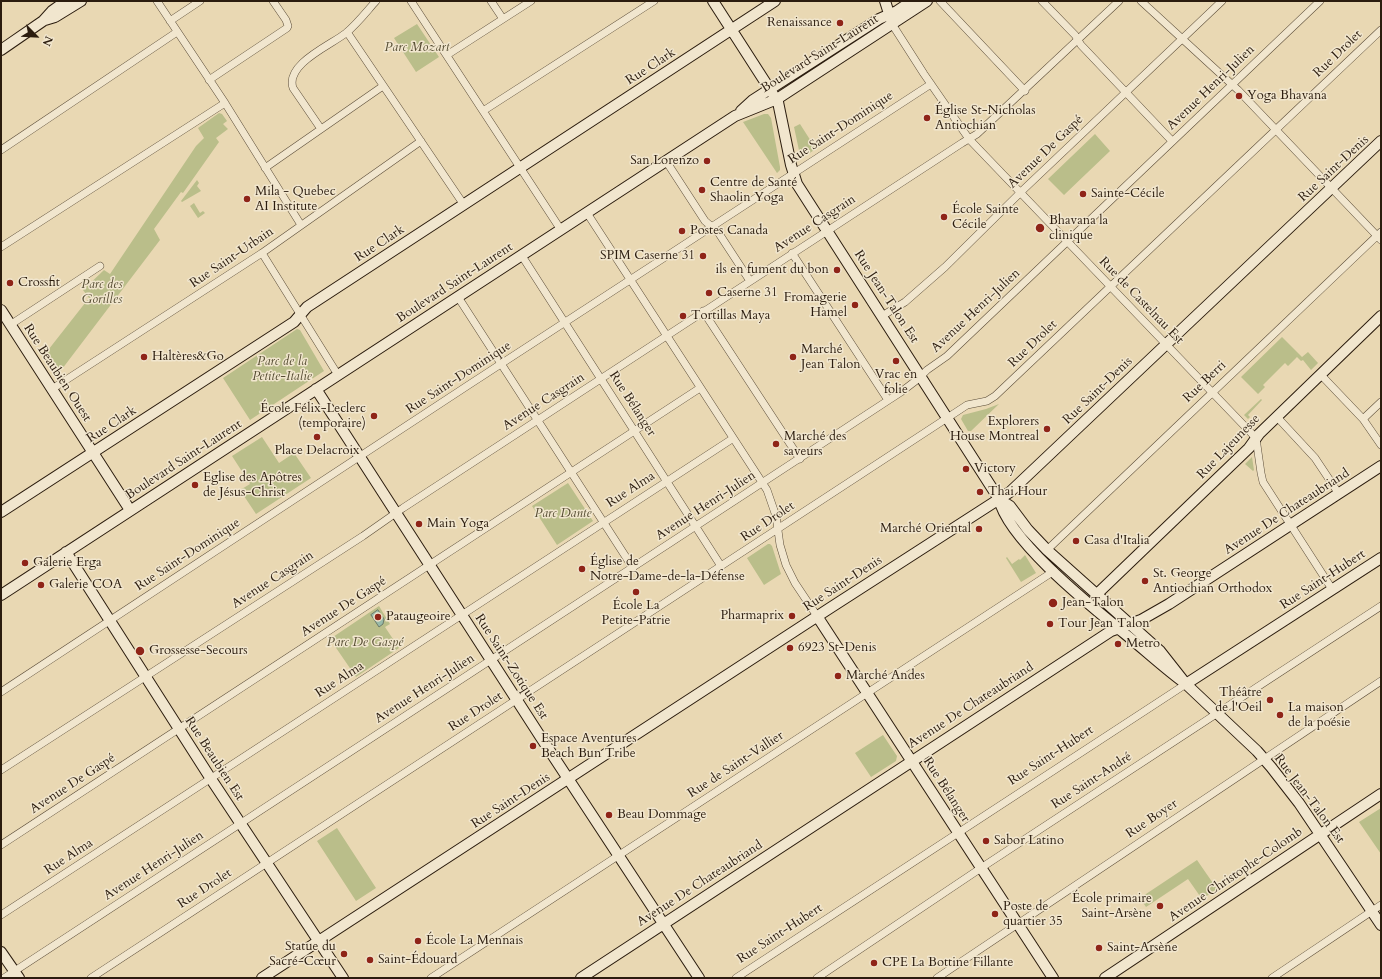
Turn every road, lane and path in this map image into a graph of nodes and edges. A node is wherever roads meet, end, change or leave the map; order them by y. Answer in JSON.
{"nodes":[{"id":1,"x":66,"y":1,"type":"edge"},
{"id":2,"x":81,"y":1,"type":"edge"},
{"id":3,"x":157,"y":1,"type":"edge"},
{"id":4,"x":200,"y":1,"type":"edge"},
{"id":5,"x":274,"y":1,"type":"edge"},
{"id":6,"x":376,"y":1,"type":"edge"},
{"id":7,"x":412,"y":1,"type":"edge"},
{"id":8,"x":491,"y":1,"type":"edge"},
{"id":9,"x":530,"y":1,"type":"edge"},
{"id":10,"x":654,"y":1,"type":"edge"},
{"id":11,"x":713,"y":1,"type":"edge"},
{"id":12,"x":776,"y":1,"type":"edge"},
{"id":13,"x":885,"y":1,"type":"edge"},
{"id":14,"x":912,"y":1,"type":"edge"},
{"id":15,"x":927,"y":1,"type":"edge"},
{"id":16,"x":940,"y":1,"type":"edge"},
{"id":17,"x":1042,"y":1,"type":"edge"},
{"id":18,"x":1119,"y":1,"type":"edge"},
{"id":19,"x":1141,"y":1,"type":"edge"},
{"id":20,"x":1222,"y":1,"type":"edge"},
{"id":21,"x":1320,"y":1,"type":"edge"},
{"id":22,"x":503,"y":19,"type":"junction"},
{"id":23,"x":890,"y":19,"type":"junction"},
{"id":24,"x":45,"y":20,"type":"junction"},
{"id":25,"x":170,"y":21,"type":"junction"},
{"id":26,"x":732,"y":30,"type":"junction"},
{"id":27,"x":1381,"y":30,"type":"edge"},
{"id":28,"x":177,"y":32,"type":"junction"},
{"id":29,"x":347,"y":32,"type":"junction"},
{"id":30,"x":1183,"y":39,"type":"junction"},
{"id":31,"x":1078,"y":40,"type":"junction"},
{"id":32,"x":1,"y":50,"type":"edge"},
{"id":33,"x":447,"y":55,"type":"junction"},
{"id":34,"x":209,"y":80,"type":"junction"},
{"id":35,"x":931,"y":84,"type":"junction"},
{"id":36,"x":1232,"y":84,"type":"junction"},
{"id":37,"x":383,"y":86,"type":"junction"},
{"id":38,"x":771,"y":89,"type":"junction"},
{"id":39,"x":1025,"y":91,"type":"junction"},
{"id":40,"x":1127,"y":92,"type":"junction"},
{"id":41,"x":777,"y":99,"type":"junction"},
{"id":42,"x":225,"y":103,"type":"junction"},
{"id":43,"x":484,"y":111,"type":"junction"},
{"id":44,"x":735,"y":116,"type":"junction"},
{"id":45,"x":321,"y":129,"type":"junction"},
{"id":46,"x":1276,"y":130,"type":"junction"},
{"id":47,"x":969,"y":139,"type":"junction"},
{"id":48,"x":421,"y":141,"type":"junction"},
{"id":49,"x":1172,"y":141,"type":"junction"},
{"id":50,"x":1381,"y":142,"type":"edge"},
{"id":51,"x":1,"y":150,"type":"edge"},
{"id":52,"x":666,"y":161,"type":"junction"},
{"id":53,"x":265,"y":168,"type":"junction"},
{"id":54,"x":520,"y":168,"type":"junction"},
{"id":55,"x":793,"y":173,"type":"junction"},
{"id":56,"x":1332,"y":188,"type":"junction"},
{"id":57,"x":1021,"y":193,"type":"junction"},
{"id":58,"x":464,"y":204,"type":"junction"},
{"id":59,"x":587,"y":213,"type":"junction"},
{"id":60,"x":301,"y":225,"type":"junction"},
{"id":61,"x":712,"y":227,"type":"junction"},
{"id":62,"x":561,"y":230,"type":"junction"},
{"id":63,"x":827,"y":230,"type":"junction"},
{"id":64,"x":1380,"y":236,"type":"edge"},
{"id":65,"x":1067,"y":241,"type":"junction"},
{"id":66,"x":1,"y":247,"type":"edge"},
{"id":67,"x":262,"y":253,"type":"junction"},
{"id":68,"x":792,"y":253,"type":"junction"},
{"id":69,"x":522,"y":256,"type":"junction"},
{"id":70,"x":100,"y":266,"type":"dead end"},
{"id":71,"x":630,"y":280,"type":"junction"},
{"id":72,"x":750,"y":281,"type":"junction"},
{"id":73,"x":1111,"y":287,"type":"junction"},
{"id":74,"x":458,"y":297,"type":"junction"},
{"id":75,"x":1,"y":310,"type":"edge"},
{"id":76,"x":703,"y":311,"type":"junction"},
{"id":77,"x":300,"y":315,"type":"junction"},
{"id":78,"x":882,"y":316,"type":"junction"},
{"id":79,"x":1381,"y":316,"type":"edge"},
{"id":80,"x":565,"y":323,"type":"junction"},
{"id":81,"x":10,"y":325,"type":"junction"},
{"id":82,"x":666,"y":336,"type":"junction"},
{"id":83,"x":1166,"y":345,"type":"junction"},
{"id":84,"x":501,"y":364,"type":"junction"},
{"id":85,"x":338,"y":375,"type":"junction"},
{"id":86,"x":1321,"y":375,"type":"junction"},
{"id":87,"x":921,"y":376,"type":"junction"},
{"id":88,"x":601,"y":379,"type":"junction"},
{"id":89,"x":700,"y":388,"type":"junction"},
{"id":90,"x":52,"y":389,"type":"junction"},
{"id":91,"x":316,"y":389,"type":"junction"},
{"id":92,"x":1212,"y":392,"type":"junction"},
{"id":93,"x":888,"y":400,"type":"junction"},
{"id":94,"x":1381,"y":402,"type":"edge"},
{"id":95,"x":1277,"y":417,"type":"junction"},
{"id":96,"x":948,"y":418,"type":"junction"},
{"id":97,"x":1363,"y":419,"type":"junction"},
{"id":98,"x":537,"y":420,"type":"junction"},
{"id":99,"x":634,"y":431,"type":"junction"},
{"id":100,"x":1256,"y":438,"type":"junction"},
{"id":101,"x":732,"y":439,"type":"junction"},
{"id":102,"x":1381,"y":445,"type":"edge"},
{"id":103,"x":93,"y":452,"type":"junction"},
{"id":104,"x":359,"y":457,"type":"junction"},
{"id":105,"x":800,"y":459,"type":"junction"},
{"id":106,"x":1381,"y":466,"type":"edge"},
{"id":107,"x":571,"y":472,"type":"junction"},
{"id":108,"x":667,"y":481,"type":"junction"},
{"id":109,"x":762,"y":484,"type":"junction"},
{"id":110,"x":1339,"y":494,"type":"junction"},
{"id":111,"x":999,"y":499,"type":"junction"},
{"id":112,"x":130,"y":510,"type":"junction"},
{"id":113,"x":1,"y":512,"type":"edge"},
{"id":114,"x":395,"y":513,"type":"junction"},
{"id":115,"x":603,"y":523,"type":"junction"},
{"id":116,"x":1291,"y":525,"type":"junction"},
{"id":117,"x":696,"y":527,"type":"junction"},
{"id":118,"x":778,"y":529,"type":"junction"},
{"id":119,"x":1047,"y":550,"type":"junction"},
{"id":120,"x":66,"y":552,"type":"junction"},
{"id":121,"x":1381,"y":558,"type":"edge"},
{"id":122,"x":429,"y":565,"type":"junction"},
{"id":123,"x":721,"y":566,"type":"junction"},
{"id":124,"x":633,"y":568,"type":"junction"},
{"id":125,"x":1054,"y":571,"type":"junction"},
{"id":126,"x":1332,"y":589,"type":"junction"},
{"id":127,"x":1,"y":594,"type":"edge"},
{"id":128,"x":1096,"y":595,"type":"junction"},
{"id":129,"x":1381,"y":606,"type":"edge"},
{"id":130,"x":462,"y":615,"type":"junction"},
{"id":131,"x":817,"y":616,"type":"junction"},
{"id":132,"x":109,"y":621,"type":"junction"},
{"id":133,"x":1130,"y":624,"type":"junction"},
{"id":134,"x":1118,"y":628,"type":"junction"},
{"id":135,"x":491,"y":661,"type":"junction"},
{"id":136,"x":145,"y":677,"type":"junction"},
{"id":137,"x":1381,"y":681,"type":"edge"},
{"id":138,"x":1186,"y":684,"type":"junction"},
{"id":139,"x":1,"y":692,"type":"edge"},
{"id":140,"x":867,"y":694,"type":"junction"},
{"id":141,"x":517,"y":700,"type":"junction"},
{"id":142,"x":1216,"y":713,"type":"junction"},
{"id":143,"x":179,"y":729,"type":"junction"},
{"id":144,"x":1264,"y":759,"type":"junction"},
{"id":145,"x":912,"y":761,"type":"junction"},
{"id":146,"x":1,"y":770,"type":"edge"},
{"id":147,"x":211,"y":779,"type":"junction"},
{"id":148,"x":568,"y":779,"type":"junction"},
{"id":149,"x":1381,"y":794,"type":"edge"},
{"id":150,"x":240,"y":824,"type":"junction"},
{"id":151,"x":958,"y":832,"type":"junction"},
{"id":152,"x":1321,"y":834,"type":"junction"},
{"id":153,"x":1,"y":845,"type":"edge"},
{"id":154,"x":618,"y":856,"type":"junction"},
{"id":155,"x":267,"y":863,"type":"junction"},
{"id":156,"x":980,"y":869,"type":"junction"},
{"id":157,"x":1381,"y":905,"type":"edge"},
{"id":158,"x":1372,"y":911,"type":"junction"},
{"id":159,"x":1,"y":915,"type":"edge"},
{"id":160,"x":663,"y":924,"type":"junction"},
{"id":161,"x":1017,"y":925,"type":"junction"},
{"id":162,"x":1381,"y":925,"type":"edge"},
{"id":163,"x":319,"y":942,"type":"junction"},
{"id":164,"x":1,"y":952,"type":"edge"},
{"id":165,"x":17,"y":975,"type":"edge"},
{"id":166,"x":4,"y":978,"type":"edge"},
{"id":167,"x":90,"y":978,"type":"edge"},
{"id":168,"x":262,"y":978,"type":"edge"},
{"id":169,"x":343,"y":978,"type":"edge"},
{"id":170,"x":431,"y":978,"type":"edge"},
{"id":171,"x":581,"y":978,"type":"edge"},
{"id":172,"x":699,"y":978,"type":"edge"},
{"id":173,"x":736,"y":978,"type":"edge"},
{"id":174,"x":818,"y":978,"type":"edge"},
{"id":175,"x":937,"y":978,"type":"edge"},
{"id":176,"x":1052,"y":978,"type":"edge"},
{"id":177,"x":1105,"y":978,"type":"edge"},
{"id":178,"x":1272,"y":978,"type":"edge"}],
"edges":[{"from":1,"to":24,"type":"main road"},
{"from":2,"to":24,"type":"main road"},
{"from":3,"to":25,"type":"street"},
{"from":4,"to":25,"type":"street"},
{"from":5,"to":34,"type":"street"},
{"from":6,"to":29,"type":"street"},
{"from":7,"to":33,"type":"street"},
{"from":8,"to":22,"type":"street"},
{"from":9,"to":22,"type":"street"},
{"from":10,"to":43,"type":"street"},
{"from":11,"to":26,"type":"main road","name":"Rue Jean-Talon Est"},
{"from":12,"to":26,"type":"main road","name":"Rue Clark"},
{"from":13,"to":23,"type":"main road"},
{"from":14,"to":23,"type":"main road","name":"Boulevard Saint-Laurent"},
{"from":15,"to":23,"type":"main road","name":"Boulevard Saint-Laurent"},
{"from":16,"to":39,"type":"street"},
{"from":17,"to":31,"type":"street"},
{"from":18,"to":31,"type":"street","name":"Avenue Casgrain"},
{"from":19,"to":30,"type":"street"},
{"from":20,"to":30,"type":"street","name":"Avenue De Gaspé"},
{"from":21,"to":36,"type":"street","name":"Avenue Henri-Julien"},
{"from":22,"to":33,"type":"street"},
{"from":23,"to":35,"type":"street","name":"Rue de Castelnau Est"},
{"from":23,"to":38,"type":"main road","name":"Boulevard Saint-Laurent"},
{"from":23,"to":41,"type":"main road","name":"Boulevard Saint-Laurent"},
{"from":24,"to":32,"type":"main road"},
{"from":25,"to":28,"type":"street"},
{"from":26,"to":38,"type":"main road","name":"Rue Jean-Talon Est"},
{"from":26,"to":54,"type":"main road","name":"Rue Clark"},
{"from":27,"to":46,"type":"street","name":"Rue Drolet"},
{"from":28,"to":34,"type":"street"},
{"from":28,"to":51,"type":"street"},
{"from":29,"to":37,"type":"street"},
{"from":29,"to":45,"type":"street"},
{"from":30,"to":36,"type":"street"},
{"from":30,"to":40,"type":"street","name":"Avenue De Gaspé"},
{"from":31,"to":39,"type":"street","name":"Avenue Casgrain"},
{"from":31,"to":40,"type":"street"},
{"from":33,"to":43,"type":"street"},
{"from":34,"to":42,"type":"street"},
{"from":35,"to":47,"type":"street","name":"Rue de Castelnau Est"},
{"from":35,"to":55,"type":"street","name":"Rue Saint-Dominique"},
{"from":36,"to":46,"type":"street"},
{"from":36,"to":49,"type":"street","name":"Avenue Henri-Julien"},
{"from":37,"to":45,"type":"street"},
{"from":37,"to":48,"type":"street"},
{"from":38,"to":41,"type":"main road","name":"Rue Jean-Talon Est"},
{"from":38,"to":44,"type":"main road","name":"Boulevard Saint-Laurent"},
{"from":39,"to":47,"type":"street","name":"Avenue Casgrain"},
{"from":40,"to":49,"type":"street"},
{"from":40,"to":57,"type":"street","name":"Avenue De Gaspé"},
{"from":41,"to":44,"type":"main road","name":"Boulevard Saint-Laurent"},
{"from":41,"to":55,"type":"main road","name":"Rue Jean-Talon Est"},
{"from":42,"to":53,"type":"street"},
{"from":42,"to":66,"type":"street"},
{"from":43,"to":54,"type":"street"},
{"from":44,"to":52,"type":"main road","name":"Boulevard Saint-Laurent"},
{"from":45,"to":53,"type":"street"},
{"from":46,"to":56,"type":"street"},
{"from":46,"to":73,"type":"street","name":"Rue Drolet"},
{"from":47,"to":57,"type":"street","name":"Rue de Castelnau Est"},
{"from":47,"to":63,"type":"street","name":"Avenue Casgrain"},
{"from":48,"to":58,"type":"street"},
{"from":48,"to":60,"type":"street","name":"Rue Saint-Urbain"},
{"from":49,"to":65,"type":"street","name":"Avenue Henri-Julien"},
{"from":50,"to":56,"type":"main road","name":"Rue Saint-Denis"},
{"from":52,"to":59,"type":"main road","name":"Boulevard Saint-Laurent"},
{"from":52,"to":61,"type":"street"},
{"from":53,"to":60,"type":"street"},
{"from":54,"to":58,"type":"main road","name":"Rue Clark"},
{"from":54,"to":62,"type":"street"},
{"from":55,"to":61,"type":"street","name":"Rue Saint-Dominique"},
{"from":55,"to":63,"type":"main road","name":"Rue Jean-Talon Est"},
{"from":56,"to":64,"type":"street"},
{"from":56,"to":83,"type":"main road","name":"Rue Saint-Denis"},
{"from":57,"to":65,"type":"street","name":"Rue de Castelnau Est"},
{"from":57,"to":78,"type":"street","name":"Avenue De Gaspé"},
{"from":58,"to":77,"type":"main road","name":"Rue Clark"},
{"from":59,"to":62,"type":"main road","name":"Boulevard Saint-Laurent"},
{"from":59,"to":71,"type":"street","name":"Rue Bélanger"},
{"from":60,"to":67,"type":"street","name":"Rue Saint-Urbain"},
{"from":61,"to":71,"type":"street","name":"Rue Saint-Dominique"},
{"from":61,"to":72,"type":"street"},
{"from":62,"to":69,"type":"main road","name":"Boulevard Saint-Laurent"},
{"from":63,"to":68,"type":"street","name":"Avenue Casgrain"},
{"from":63,"to":78,"type":"main road","name":"Rue Jean-Talon Est"},
{"from":64,"to":92,"type":"street","name":"Rue Berri"},
{"from":65,"to":73,"type":"street","name":"Rue de Castelnau Est"},
{"from":65,"to":87,"type":"street","name":"Avenue Henri-Julien"},
{"from":67,"to":77,"type":"street"},
{"from":67,"to":90,"type":"street","name":"Rue Saint-Urbain"},
{"from":68,"to":72,"type":"street","name":"Avenue Casgrain"},
{"from":68,"to":93,"type":"street"},
{"from":69,"to":74,"type":"main road","name":"Boulevard Saint-Laurent"},
{"from":69,"to":80,"type":"street","name":"Rue Bélanger"},
{"from":70,"to":81,"type":"street"},
{"from":71,"to":80,"type":"street","name":"Rue Saint-Dominique"},
{"from":71,"to":82,"type":"street","name":"Rue Bélanger"},
{"from":72,"to":76,"type":"street","name":"Avenue Casgrain"},
{"from":73,"to":83,"type":"street","name":"Rue de Castelnau Est"},
{"from":73,"to":96,"type":"street","name":"Rue Drolet"},
{"from":74,"to":84,"type":"street"},
{"from":74,"to":85,"type":"main road","name":"Boulevard Saint-Laurent"},
{"from":75,"to":81,"type":"main road","name":"Rue Beaubien Ouest"},
{"from":76,"to":82,"type":"street","name":"Avenue Casgrain"},
{"from":76,"to":105,"type":"street"},
{"from":77,"to":85,"type":"street"},
{"from":77,"to":103,"type":"main road","name":"Rue Clark"},
{"from":78,"to":87,"type":"main road","name":"Rue Jean-Talon Est"},
{"from":79,"to":86,"type":"main road","name":"Rue Lajeunesse"},
{"from":80,"to":84,"type":"street","name":"Rue Saint-Dominique"},
{"from":80,"to":88,"type":"street","name":"Rue Bélanger"},
{"from":81,"to":90,"type":"main road","name":"Rue Beaubien Ouest"},
{"from":82,"to":88,"type":"street","name":"Avenue Casgrain"},
{"from":82,"to":89,"type":"street","name":"Rue Bélanger"},
{"from":83,"to":92,"type":"street","name":"Rue de Castelnau Est"},
{"from":83,"to":111,"type":"main road","name":"Rue Saint-Denis"},
{"from":84,"to":98,"type":"street"},
{"from":84,"to":104,"type":"street","name":"Rue Saint-Dominique"},
{"from":85,"to":91,"type":"main road","name":"Boulevard Saint-Laurent"},
{"from":86,"to":95,"type":"main road","name":"Rue Lajeunesse"},
{"from":86,"to":97,"type":"street"},
{"from":87,"to":93,"type":"street","name":"Avenue Henri-Julien"},
{"from":87,"to":96,"type":"main road","name":"Rue Jean-Talon Est"},
{"from":88,"to":98,"type":"street","name":"Avenue Casgrain"},
{"from":88,"to":99,"type":"street","name":"Rue Bélanger"},
{"from":89,"to":99,"type":"street","name":"Avenue De Gaspé"},
{"from":89,"to":101,"type":"street","name":"Rue Bélanger"},
{"from":90,"to":103,"type":"main road","name":"Rue Beaubien Ouest"},
{"from":91,"to":104,"type":"main road","name":"Rue Saint-Zotique Est"},
{"from":91,"to":112,"type":"main road","name":"Boulevard Saint-Laurent"},
{"from":92,"to":100,"type":"street","name":"Rue de Castelnau Est"},
{"from":92,"to":119,"type":"street","name":"Rue Berri"},
{"from":93,"to":105,"type":"street","name":"Avenue Henri-Julien"},
{"from":94,"to":97,"type":"street"},
{"from":95,"to":100,"type":"main road","name":"Rue Lajeunesse"},
{"from":95,"to":110,"type":"street"},
{"from":96,"to":111,"type":"main road","name":"Rue Jean-Talon Est"},
{"from":96,"to":118,"type":"street","name":"Rue Drolet"},
{"from":97,"to":102,"type":"street"},
{"from":98,"to":107,"type":"street"},
{"from":98,"to":114,"type":"street","name":"Avenue Casgrain"},
{"from":99,"to":107,"type":"street","name":"Avenue De Gaspé"},
{"from":99,"to":108,"type":"street","name":"Rue Bélanger"},
{"from":100,"to":116,"type":"street"},
{"from":100,"to":128,"type":"main road","name":"Rue Lajeunesse"},
{"from":101,"to":108,"type":"street","name":"Rue Alma"},
{"from":101,"to":109,"type":"street","name":"Rue Bélanger"},
{"from":103,"to":112,"type":"main road","name":"Rue Beaubien Ouest"},
{"from":103,"to":113,"type":"main road","name":"Rue Clark"},
{"from":104,"to":114,"type":"main road","name":"Rue Saint-Zotique Est"},
{"from":104,"to":132,"type":"street","name":"Rue Saint-Dominique"},
{"from":105,"to":109,"type":"street","name":"Avenue Henri-Julien"},
{"from":106,"to":110,"type":"main road","name":"Avenue De Chateaubriand"},
{"from":107,"to":115,"type":"street"},
{"from":107,"to":122,"type":"street","name":"Avenue De Gaspé"},
{"from":108,"to":115,"type":"street","name":"Rue Alma"},
{"from":108,"to":117,"type":"street","name":"Rue Bélanger"},
{"from":109,"to":117,"type":"street","name":"Avenue Henri-Julien"},
{"from":109,"to":118,"type":"street","name":"Rue Bélanger"},
{"from":110,"to":116,"type":"main road","name":"Avenue De Chateaubriand"},
{"from":111,"to":119,"type":"main road","name":"Rue Jean-Talon Est"},
{"from":111,"to":125,"type":"main road","name":"Rue Jean-Talon Est"},
{"from":111,"to":131,"type":"main road","name":"Rue Saint-Denis"},
{"from":112,"to":120,"type":"main road","name":"Boulevard Saint-Laurent"},
{"from":114,"to":122,"type":"main road","name":"Rue Saint-Zotique Est"},
{"from":114,"to":136,"type":"street","name":"Avenue Casgrain"},
{"from":115,"to":124,"type":"street"},
{"from":115,"to":130,"type":"street","name":"Rue Alma"},
{"from":116,"to":126,"type":"street"},
{"from":116,"to":133,"type":"main road","name":"Avenue De Chateaubriand"},
{"from":117,"to":123,"type":"street","name":"Rue Bélanger"},
{"from":117,"to":124,"type":"street","name":"Avenue Henri-Julien"},
{"from":118,"to":123,"type":"street","name":"Rue Drolet"},
{"from":118,"to":131,"type":"street","name":"Rue Bélanger"},
{"from":119,"to":128,"type":"main road","name":"Rue Jean-Talon Est"},
{"from":120,"to":127,"type":"main road","name":"Boulevard Saint-Laurent"},
{"from":120,"to":132,"type":"main road","name":"Rue Beaubien Est"},
{"from":121,"to":126,"type":"main road","name":"Rue Saint-Hubert"},
{"from":122,"to":130,"type":"main road","name":"Rue Saint-Zotique Est"},
{"from":122,"to":143,"type":"street","name":"Avenue De Gaspé"},
{"from":123,"to":141,"type":"street","name":"Rue Drolet"},
{"from":124,"to":135,"type":"street","name":"Avenue Henri-Julien"},
{"from":125,"to":134,"type":"main road","name":"Rue Jean-Talon Est"},
{"from":125,"to":140,"type":"street","name":"Rue de Saint-Vallier"},
{"from":126,"to":138,"type":"main road","name":"Rue Saint-Hubert"},
{"from":128,"to":133,"type":"main road","name":"Rue Jean-Talon Est"},
{"from":129,"to":142,"type":"street","name":"Rue Saint-André"},
{"from":130,"to":135,"type":"main road","name":"Rue Saint-Zotique Est"},
{"from":130,"to":147,"type":"street","name":"Rue Alma"},
{"from":131,"to":140,"type":"main road","name":"Rue Bélanger"},
{"from":131,"to":148,"type":"main road","name":"Rue Saint-Denis"},
{"from":132,"to":136,"type":"main road","name":"Rue Beaubien Est"},
{"from":132,"to":139,"type":"street","name":"Rue Saint-Dominique"},
{"from":133,"to":134,"type":"main road","name":"Avenue De Chateaubriand"},
{"from":133,"to":138,"type":"main road","name":"Rue Jean-Talon Est"},
{"from":134,"to":138,"type":"main road","name":"Rue Jean-Talon Est"},
{"from":134,"to":145,"type":"main road","name":"Avenue De Chateaubriand"},
{"from":135,"to":141,"type":"main road","name":"Rue Saint-Zotique Est"},
{"from":135,"to":150,"type":"street","name":"Avenue Henri-Julien"},
{"from":136,"to":143,"type":"main road","name":"Rue Beaubien Est"},
{"from":136,"to":146,"type":"street","name":"Avenue Casgrain"},
{"from":137,"to":144,"type":"street","name":"Rue Boyer"},
{"from":138,"to":142,"type":"main road","name":"Rue Jean-Talon Est"},
{"from":138,"to":151,"type":"street","name":"Rue Saint-Hubert"},
{"from":140,"to":145,"type":"main road","name":"Rue Bélanger"},
{"from":140,"to":154,"type":"street","name":"Rue de Saint-Vallier"},
{"from":141,"to":148,"type":"main road","name":"Rue Saint-Zotique Est"},
{"from":141,"to":155,"type":"street","name":"Rue Drolet"},
{"from":142,"to":144,"type":"main road","name":"Rue Jean-Talon Est"},
{"from":142,"to":156,"type":"street","name":"Rue Saint-André"},
{"from":143,"to":147,"type":"main road","name":"Rue Beaubien Est"},
{"from":143,"to":153,"type":"street","name":"Avenue De Gaspé"},
{"from":144,"to":152,"type":"main road","name":"Rue Jean-Talon Est"},
{"from":144,"to":161,"type":"street","name":"Rue Boyer"},
{"from":145,"to":151,"type":"main road","name":"Rue Bélanger"},
{"from":145,"to":160,"type":"main road","name":"Avenue De Chateaubriand"},
{"from":147,"to":150,"type":"main road","name":"Rue Beaubien Est"},
{"from":147,"to":159,"type":"street","name":"Rue Alma"},
{"from":148,"to":154,"type":"main road","name":"Rue Saint-Zotique Est"},
{"from":148,"to":163,"type":"main road","name":"Rue Saint-Denis"},
{"from":149,"to":152,"type":"main road","name":"Avenue Christophe-Colomb"},
{"from":150,"to":155,"type":"main road","name":"Rue Beaubien Est"},
{"from":150,"to":165,"type":"street","name":"Avenue Henri-Julien"},
{"from":151,"to":156,"type":"main road","name":"Rue Bélanger"},
{"from":151,"to":173,"type":"street","name":"Rue Saint-Hubert"},
{"from":152,"to":158,"type":"main road","name":"Rue Jean-Talon Est"},
{"from":152,"to":177,"type":"main road","name":"Avenue Christophe-Colomb"},
{"from":154,"to":160,"type":"main road","name":"Rue Saint-Zotique Est"},
{"from":154,"to":170,"type":"street","name":"Rue de Saint-Vallier"},
{"from":155,"to":163,"type":"main road","name":"Rue Beaubien Est"},
{"from":155,"to":167,"type":"street","name":"Rue Drolet"},
{"from":156,"to":161,"type":"main road","name":"Rue Bélanger"},
{"from":156,"to":174,"type":"street","name":"Rue Saint-André"},
{"from":157,"to":158,"type":"street"},
{"from":158,"to":162,"type":"main road","name":"Rue Jean-Talon Est"},
{"from":158,"to":178,"type":"street"},
{"from":160,"to":171,"type":"main road","name":"Avenue De Chateaubriand"},
{"from":160,"to":172,"type":"main road","name":"Rue Saint-Zotique Est"},
{"from":161,"to":175,"type":"street","name":"Rue Boyer"},
{"from":161,"to":176,"type":"main road","name":"Rue Bélanger"},
{"from":163,"to":168,"type":"main road","name":"Rue Saint-Denis"},
{"from":163,"to":169,"type":"main road","name":"Rue Beaubien Est"},
{"from":164,"to":165,"type":"main road"},
{"from":165,"to":166,"type":"street","name":"Avenue Henri-Julien"}]}
